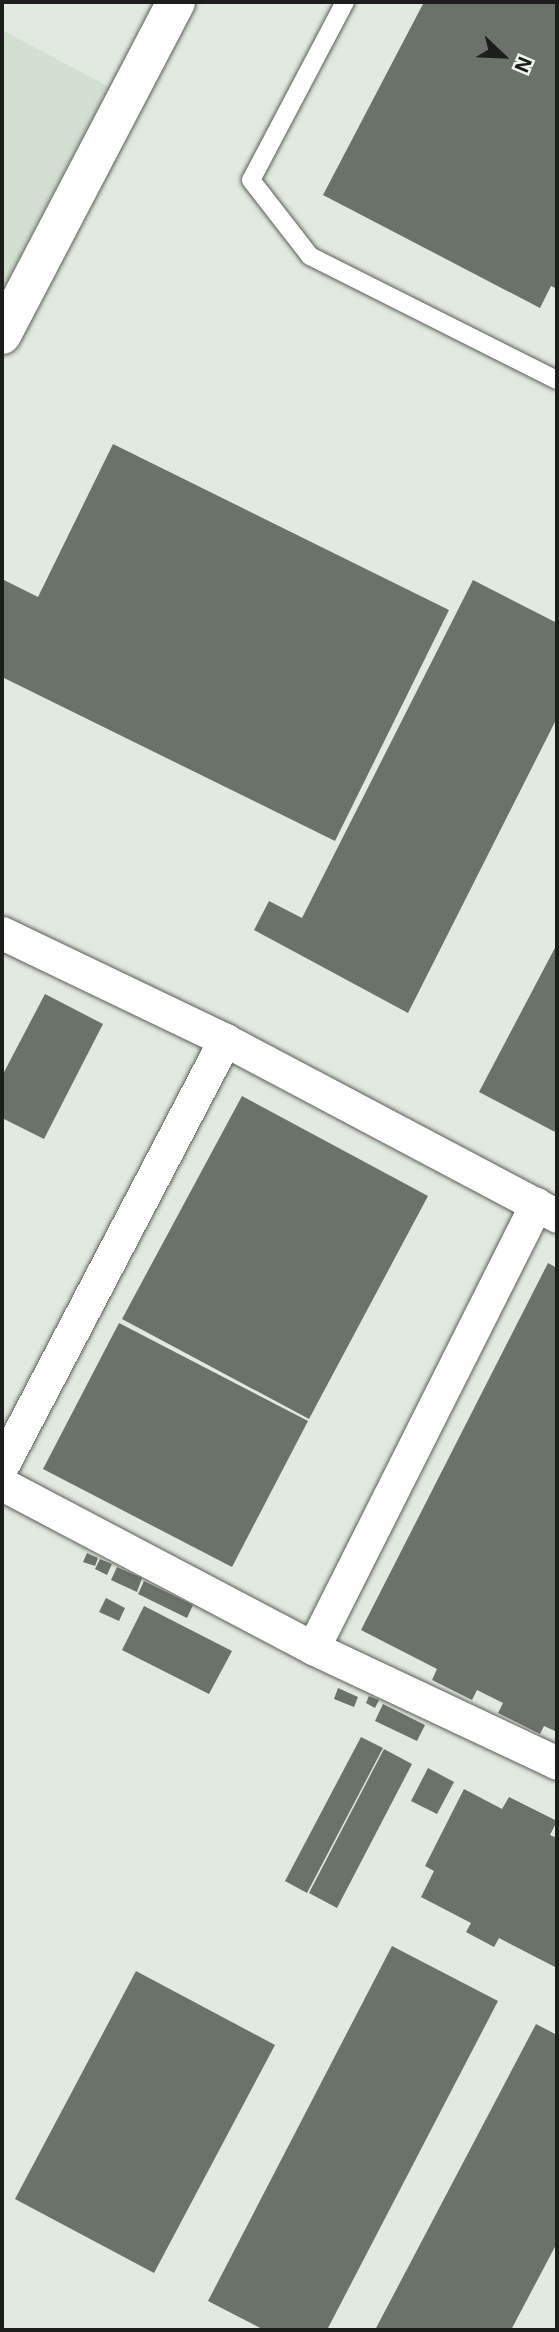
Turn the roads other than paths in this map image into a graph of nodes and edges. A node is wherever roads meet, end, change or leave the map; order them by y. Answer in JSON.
{"nodes":[{"id":1,"x":176,"y":2,"type":"edge"},
{"id":2,"x":345,"y":2,"type":"edge"},
{"id":3,"x":2,"y":335,"type":"edge"},
{"id":4,"x":557,"y":380,"type":"edge"},
{"id":5,"x":2,"y":933,"type":"edge"},
{"id":6,"x":225,"y":1040,"type":"junction"},
{"id":7,"x":547,"y":1210,"type":"edge"},
{"id":8,"x":2,"y":1466,"type":"edge"},
{"id":9,"x":2,"y":1485,"type":"edge"},
{"id":10,"x":313,"y":1648,"type":"junction"},
{"id":11,"x":557,"y":1763,"type":"edge"}],
"edges":[{"from":1,"to":3,"type":"street"},
{"from":2,"to":4,"type":"lane"},
{"from":5,"to":6,"type":"street"},
{"from":6,"to":7,"type":"street"},
{"from":6,"to":8,"type":"street"},
{"from":7,"to":10,"type":"street"},
{"from":9,"to":10,"type":"street"},
{"from":10,"to":11,"type":"street"}]}
